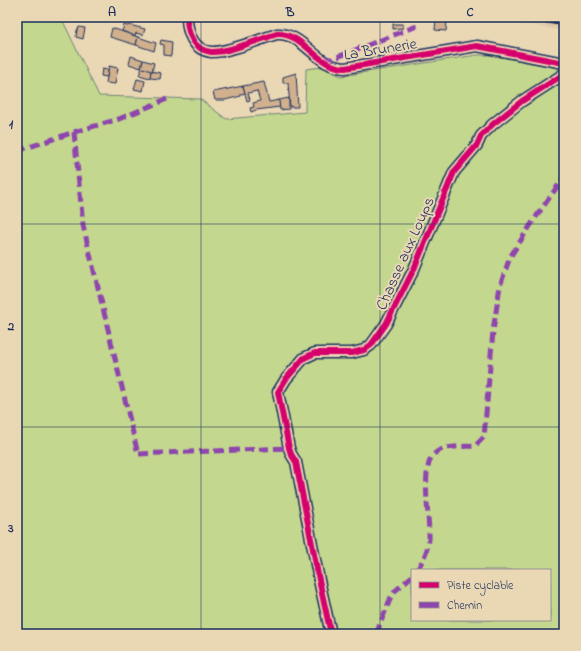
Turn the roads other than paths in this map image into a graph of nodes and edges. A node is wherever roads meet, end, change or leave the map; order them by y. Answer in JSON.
{"nodes":[{"id":1,"x":187,"y":17,"type":"edge"},
{"id":2,"x":564,"y":63,"type":"edge"},
{"id":3,"x":564,"y":74,"type":"edge"},
{"id":4,"x":331,"y":634,"type":"edge"}],
"edges":[{"from":1,"to":2,"type":"street","name":"La Brunerie"},
{"from":3,"to":4,"type":"street","name":"Chasse aux Loups"}]}
